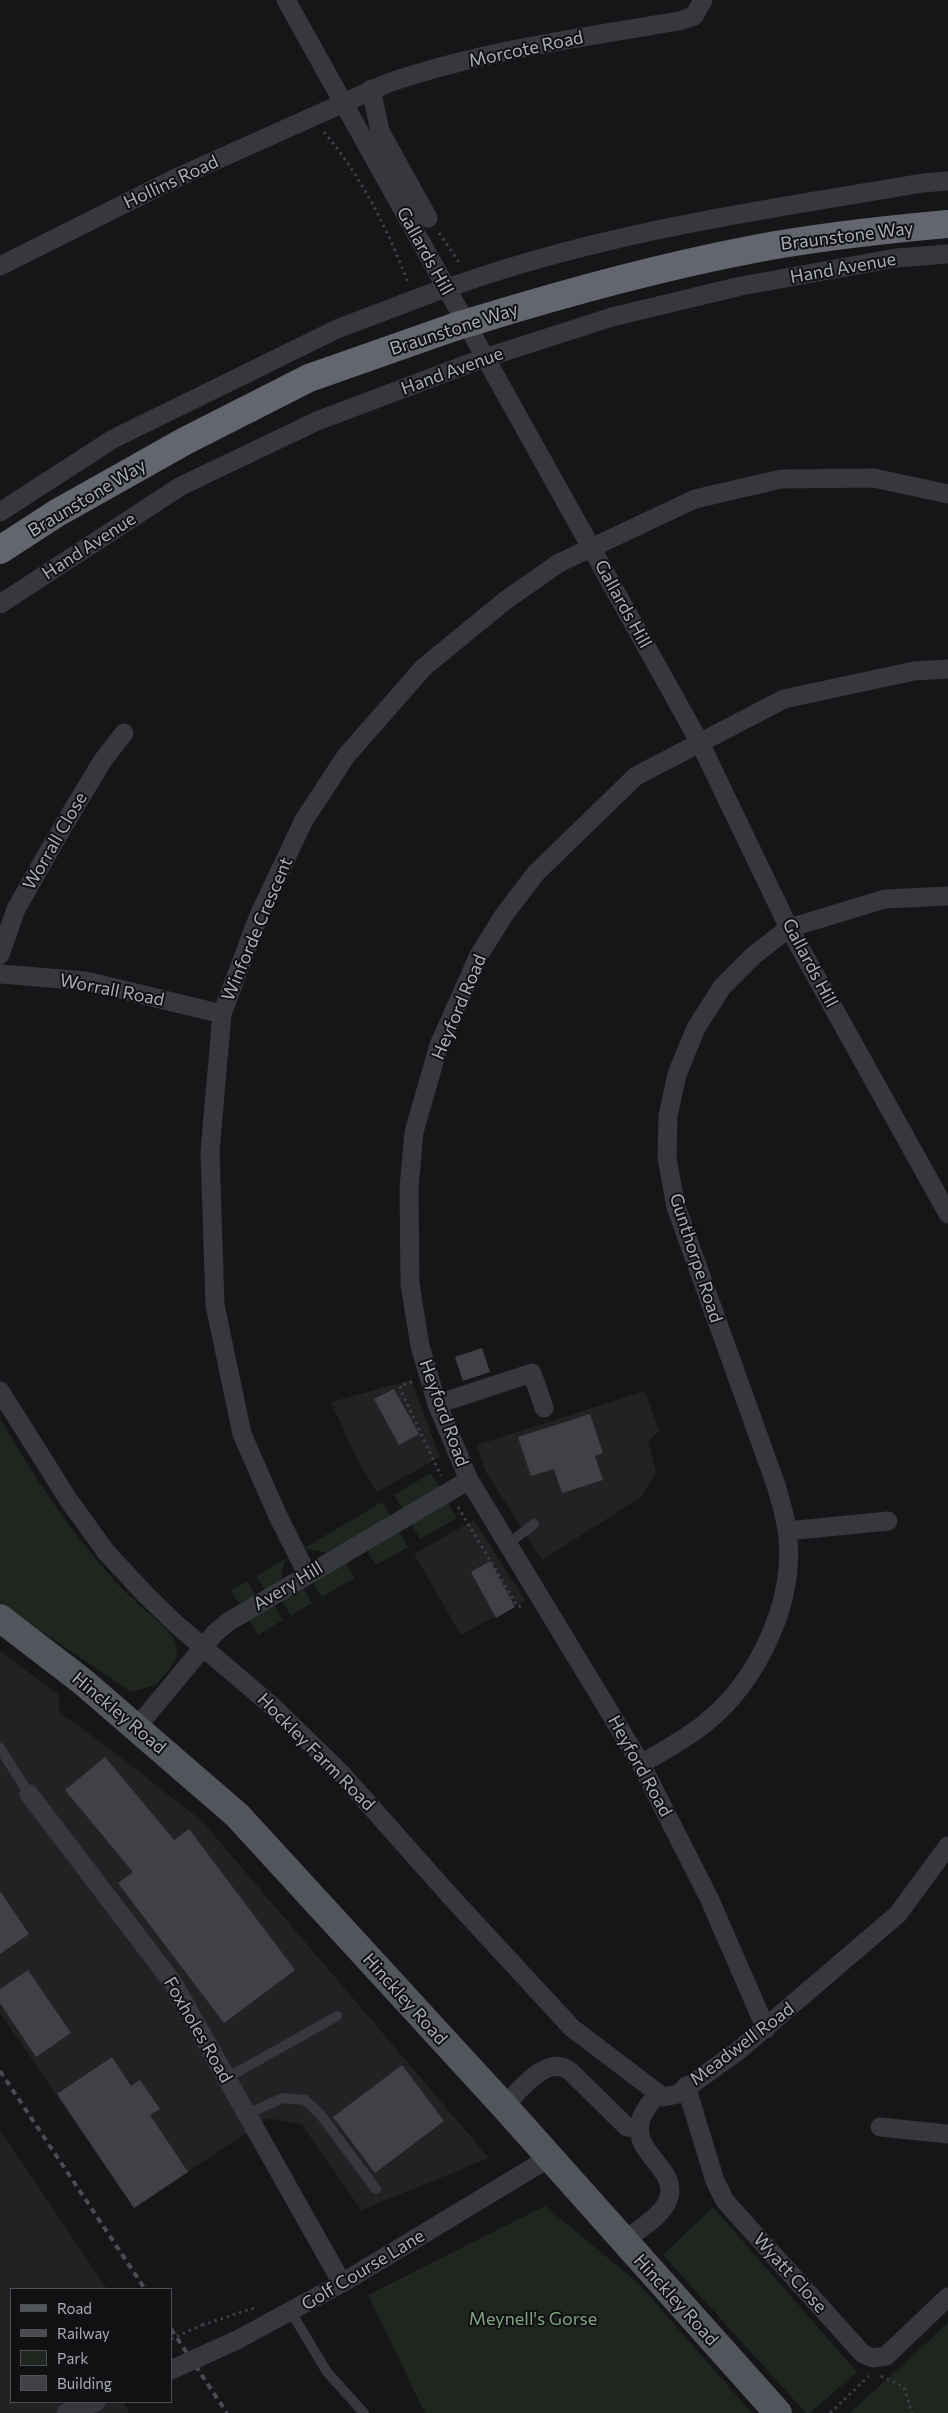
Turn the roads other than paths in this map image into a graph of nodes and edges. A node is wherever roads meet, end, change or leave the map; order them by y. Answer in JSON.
{"nodes":[{"id":1,"x":286,"y":0,"type":"edge"},
{"id":2,"x":703,"y":0,"type":"edge"},
{"id":3,"x":371,"y":90,"type":"junction"},
{"id":4,"x":344,"y":103,"type":"junction"},
{"id":5,"x":948,"y":182,"type":"edge"},
{"id":6,"x":428,"y":218,"type":"road end"},
{"id":7,"x":948,"y":224,"type":"edge"},
{"id":8,"x":948,"y":254,"type":"edge"},
{"id":9,"x":0,"y":266,"type":"edge"},
{"id":10,"x":948,"y":494,"type":"edge"},
{"id":11,"x":0,"y":512,"type":"edge"},
{"id":12,"x":592,"y":547,"type":"junction"},
{"id":13,"x":0,"y":550,"type":"edge"},
{"id":14,"x":0,"y":604,"type":"edge"},
{"id":15,"x":948,"y":669,"type":"edge"},
{"id":16,"x":124,"y":733,"type":"dead end"},
{"id":17,"x":700,"y":743,"type":"junction"},
{"id":18,"x":948,"y":896,"type":"edge"},
{"id":19,"x":790,"y":928,"type":"junction"},
{"id":20,"x":0,"y":955,"type":"edge"},
{"id":21,"x":0,"y":974,"type":"edge"},
{"id":22,"x":222,"y":1014,"type":"junction"},
{"id":23,"x":948,"y":1214,"type":"edge"},
{"id":24,"x":0,"y":1390,"type":"edge"},
{"id":25,"x":437,"y":1404,"type":"junction"},
{"id":26,"x":544,"y":1408,"type":"dead end"},
{"id":27,"x":469,"y":1480,"type":"junction"},
{"id":28,"x":888,"y":1521,"type":"dead end"},
{"id":29,"x":534,"y":1524,"type":"dead end"},
{"id":30,"x":787,"y":1530,"type":"junction"},
{"id":31,"x":509,"y":1543,"type":"junction"},
{"id":32,"x":307,"y":1574,"type":"junction"},
{"id":33,"x":0,"y":1618,"type":"edge"},
{"id":34,"x":203,"y":1648,"type":"junction"},
{"id":35,"x":137,"y":1727,"type":"junction"},
{"id":36,"x":0,"y":1748,"type":"edge"},
{"id":37,"x":641,"y":1764,"type":"junction"},
{"id":38,"x":29,"y":1794,"type":"joint"},
{"id":39,"x":948,"y":1846,"type":"edge"},
{"id":40,"x":337,"y":2016,"type":"dead end"},
{"id":41,"x":766,"y":2029,"type":"junction"},
{"id":42,"x":226,"y":2078,"type":"junction"},
{"id":43,"x":686,"y":2086,"type":"junction"},
{"id":44,"x":657,"y":2094,"type":"junction"},
{"id":45,"x":504,"y":2106,"type":"junction"},
{"id":46,"x":247,"y":2114,"type":"junction"},
{"id":47,"x":880,"y":2127,"type":"dead end"},
{"id":48,"x":639,"y":2128,"type":"junction"},
{"id":49,"x":948,"y":2134,"type":"edge"},
{"id":50,"x":549,"y":2158,"type":"junction"},
{"id":51,"x":376,"y":2189,"type":"dead end"},
{"id":52,"x":623,"y":2242,"type":"junction"},
{"id":53,"x":342,"y":2283,"type":"junction"},
{"id":54,"x":948,"y":2297,"type":"edge"},
{"id":55,"x":291,"y":2312,"type":"junction"},
{"id":56,"x":172,"y":2370,"type":"edge"},
{"id":57,"x":93,"y":2403,"type":"edge"},
{"id":58,"x":66,"y":2413,"type":"edge"},
{"id":59,"x":364,"y":2413,"type":"edge"},
{"id":60,"x":778,"y":2413,"type":"edge"}],
"edges":[{"from":1,"to":4,"type":"street","name":"Gallards Hill"},
{"from":2,"to":3,"type":"street","name":"Morcote Road"},
{"from":3,"to":4,"type":"street","name":"Morcote Road"},
{"from":3,"to":6,"type":"street","name":"Gallards Hill"},
{"from":4,"to":9,"type":"street","name":"Hollins Road"},
{"from":4,"to":12,"type":"street","name":"Gallards Hill"},
{"from":5,"to":11,"type":"street","bridge":true},
{"from":7,"to":13,"type":"highway","name":"Braunstone Way"},
{"from":8,"to":14,"type":"street","name":"Hand Avenue","bridge":true},
{"from":10,"to":12,"type":"street","name":"Winforde Crescent"},
{"from":12,"to":17,"type":"street","name":"Gallards Hill"},
{"from":12,"to":22,"type":"street","name":"Winforde Crescent"},
{"from":15,"to":17,"type":"street","name":"Heyford Road"},
{"from":16,"to":20,"type":"street","name":"Worrall Close"},
{"from":17,"to":19,"type":"street","name":"Gallards Hill"},
{"from":17,"to":25,"type":"street","name":"Heyford Road"},
{"from":18,"to":19,"type":"street","name":"Gunthorpe Road"},
{"from":19,"to":23,"type":"street","name":"Gallards Hill"},
{"from":19,"to":30,"type":"street","name":"Gunthorpe Road"},
{"from":21,"to":22,"type":"street","name":"Worrall Road"},
{"from":22,"to":32,"type":"street","name":"Winforde Crescent"},
{"from":24,"to":34,"type":"street","name":"Hockley Farm Road"},
{"from":25,"to":26,"type":"street"},
{"from":25,"to":27,"type":"street","name":"Heyford Road"},
{"from":27,"to":31,"type":"street","name":"Heyford Road"},
{"from":27,"to":32,"type":"street","name":"Avery Hill"},
{"from":28,"to":30,"type":"street"},
{"from":29,"to":31,"type":"lane"},
{"from":30,"to":37,"type":"street","name":"Gunthorpe Road"},
{"from":31,"to":37,"type":"street","name":"Heyford Road"},
{"from":32,"to":34,"type":"street","name":"Avery Hill"},
{"from":33,"to":35,"type":"main road","name":"Hinckley Road"},
{"from":34,"to":35,"type":"street","name":"Avery Hill"},
{"from":34,"to":44,"type":"street","name":"Hockley Farm Road"},
{"from":35,"to":45,"type":"main road","name":"Hinckley Road"},
{"from":36,"to":38,"type":"lane"},
{"from":37,"to":41,"type":"street","name":"Heyford Road"},
{"from":38,"to":42,"type":"street","name":"Foxholes Road"},
{"from":39,"to":41,"type":"street","name":"Meadwell Road"},
{"from":40,"to":42,"type":"lane"},
{"from":41,"to":43,"type":"street","name":"Meadwell Road"},
{"from":42,"to":46,"type":"street","name":"Foxholes Road"},
{"from":43,"to":44,"type":"street","name":"Meadwell Road"},
{"from":43,"to":54,"type":"street","name":"Wyatt Close"},
{"from":44,"to":48,"type":"street"},
{"from":45,"to":48,"type":"street"},
{"from":45,"to":50,"type":"main road","name":"Hinckley Road"},
{"from":46,"to":51,"type":"lane"},
{"from":46,"to":53,"type":"street","name":"Foxholes Road"},
{"from":47,"to":49,"type":"street"},
{"from":48,"to":52,"type":"street"},
{"from":50,"to":52,"type":"main road","name":"Hinckley Road"},
{"from":50,"to":53,"type":"street","name":"Golf Course Lane"},
{"from":52,"to":60,"type":"main road","name":"Hinckley Road"},
{"from":53,"to":55,"type":"street","name":"Golf Course Lane"},
{"from":55,"to":56,"type":"street","name":"Golf Course Lane","bridge":true},
{"from":55,"to":59,"type":"lane"},
{"from":57,"to":58,"type":"street"}]}
